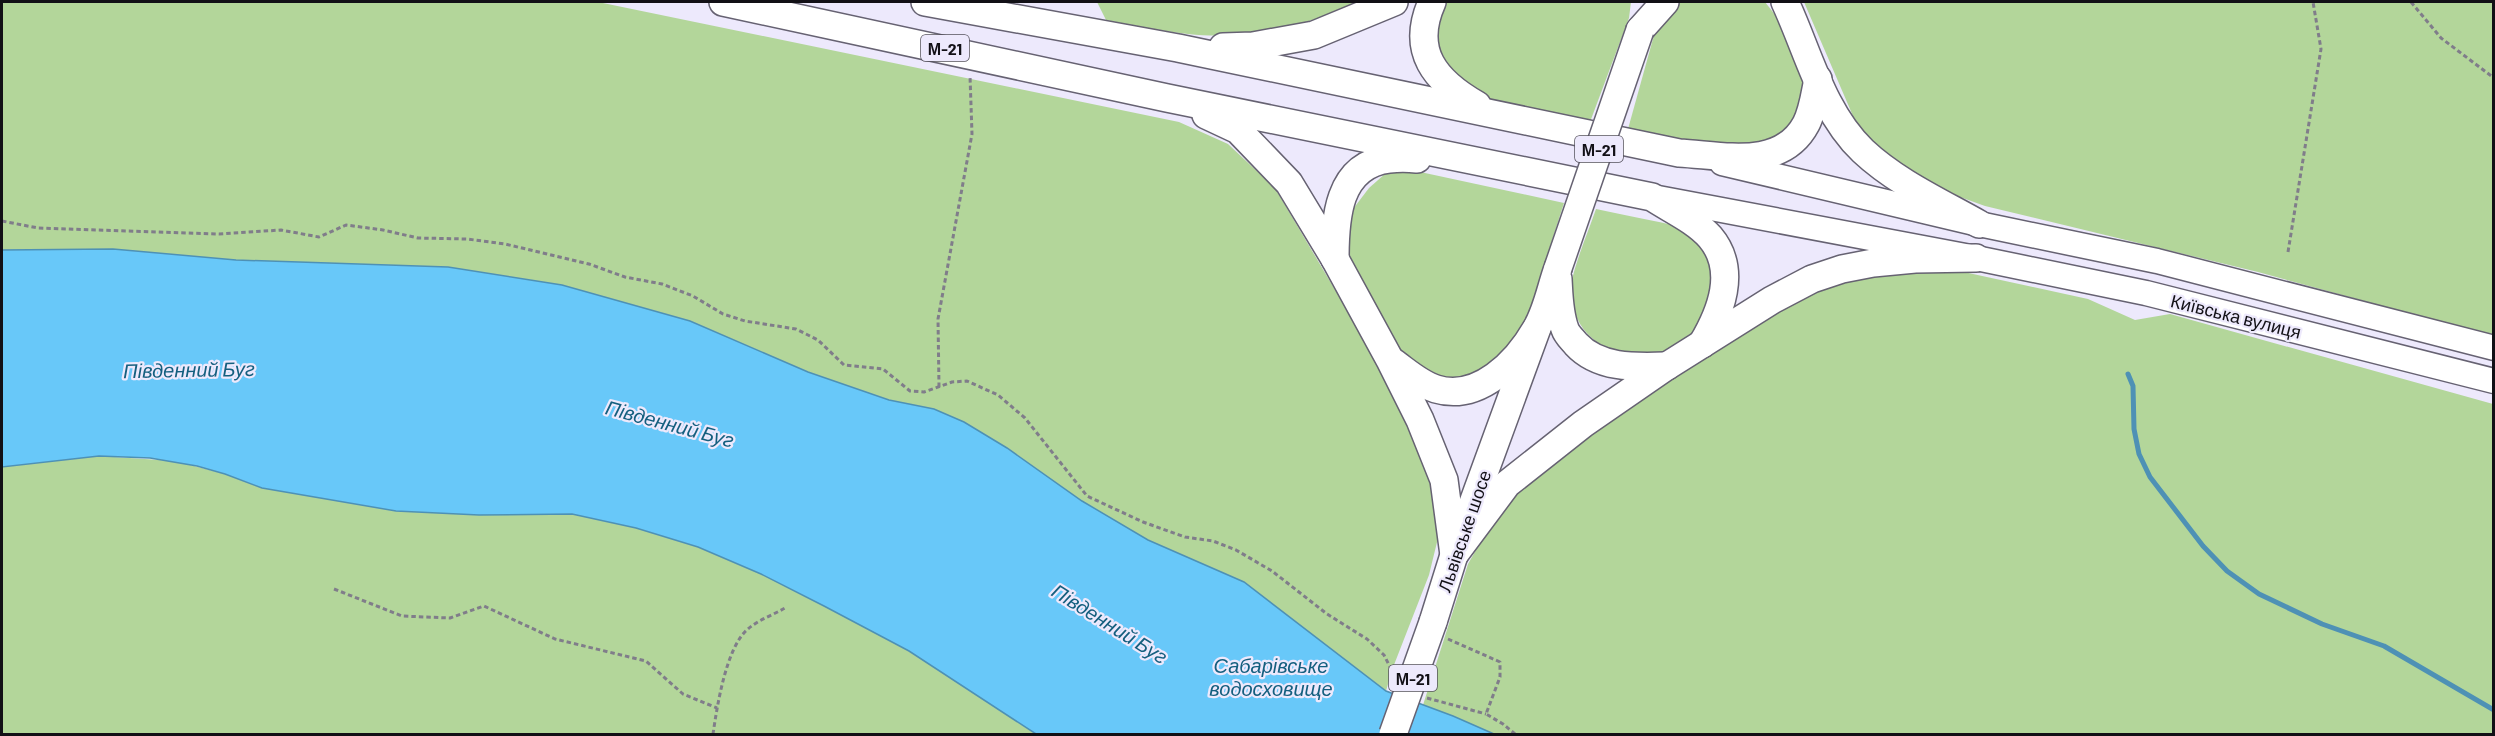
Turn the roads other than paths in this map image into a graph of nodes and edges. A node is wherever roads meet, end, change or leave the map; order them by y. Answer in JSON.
{"nodes":[{"id":1,"x":723,"y":2,"type":"edge"},
{"id":2,"x":925,"y":2,"type":"edge"},
{"id":3,"x":1395,"y":2,"type":"edge"},
{"id":4,"x":1432,"y":2,"type":"edge"},
{"id":5,"x":1638,"y":2,"type":"edge"},
{"id":6,"x":1650,"y":2,"type":"edge"},
{"id":7,"x":1665,"y":2,"type":"edge"},
{"id":8,"x":1785,"y":4,"type":"edge"},
{"id":9,"x":1640,"y":30,"type":"junction"},
{"id":10,"x":1178,"y":48,"type":"junction"},
{"id":11,"x":1818,"y":79,"type":"junction"},
{"id":12,"x":1167,"y":98,"type":"junction"},
{"id":13,"x":1491,"y":113,"type":"junction"},
{"id":14,"x":1678,"y":153,"type":"junction"},
{"id":15,"x":1469,"y":159,"type":"junction"},
{"id":16,"x":1652,"y":197,"type":"junction"},
{"id":17,"x":1979,"y":224,"type":"junction"},
{"id":18,"x":1976,"y":258,"type":"junction"},
{"id":19,"x":1335,"y":259,"type":"junction"},
{"id":20,"x":1558,"y":268,"type":"junction"},
{"id":21,"x":1537,"y":328,"type":"junction"},
{"id":22,"x":1702,"y":344,"type":"junction"},
{"id":23,"x":2493,"y":348,"type":"edge"},
{"id":24,"x":1390,"y":360,"type":"junction"},
{"id":25,"x":1667,"y":366,"type":"junction"},
{"id":26,"x":2493,"y":381,"type":"edge"},
{"id":27,"x":1454,"y":555,"type":"junction"},
{"id":28,"x":1393,"y":735,"type":"edge"}],
"edges":[{"from":1,"to":12,"type":"highway","number":"М-21"},
{"from":2,"to":10,"type":"highway","number":"М-21"},
{"from":3,"to":10,"type":"highway"},
{"from":4,"to":13,"type":"highway"},
{"from":5,"to":9,"type":"highway"},
{"from":6,"to":9,"type":"highway"},
{"from":7,"to":9,"type":"highway","number":"М-21"},
{"from":8,"to":11,"type":"highway"},
{"from":9,"to":20,"type":"highway","number":"М-21","bridge":true},
{"from":10,"to":13,"type":"highway","number":"М-21"},
{"from":11,"to":14,"type":"highway","number":"М-21"},
{"from":11,"to":17,"type":"highway"},
{"from":12,"to":15,"type":"highway"},
{"from":12,"to":19,"type":"highway","number":"М-21"},
{"from":13,"to":14,"type":"highway","number":"М-21"},
{"from":14,"to":17,"type":"main road","name":"Київська вулиця"},
{"from":15,"to":16,"type":"highway"},
{"from":15,"to":19,"type":"highway"},
{"from":16,"to":18,"type":"main road","name":"Київська вулиця"},
{"from":16,"to":22,"type":"highway"},
{"from":17,"to":23,"type":"main road","name":"Київська вулиця"},
{"from":18,"to":22,"type":"highway"},
{"from":18,"to":26,"type":"main road","name":"Київська вулиця"},
{"from":19,"to":24,"type":"highway","number":"М-21"},
{"from":20,"to":21,"type":"highway","number":"М-21"},
{"from":20,"to":25,"type":"highway"},
{"from":21,"to":24,"type":"highway"},
{"from":21,"to":27,"type":"highway","name":"Львівське шосе","number":"М-21"},
{"from":22,"to":25,"type":"highway"},
{"from":24,"to":27,"type":"highway","number":"М-21"},
{"from":25,"to":27,"type":"highway"},
{"from":27,"to":28,"type":"highway","name":"Львівське шосе","number":"М-21","bridge":true}]}
